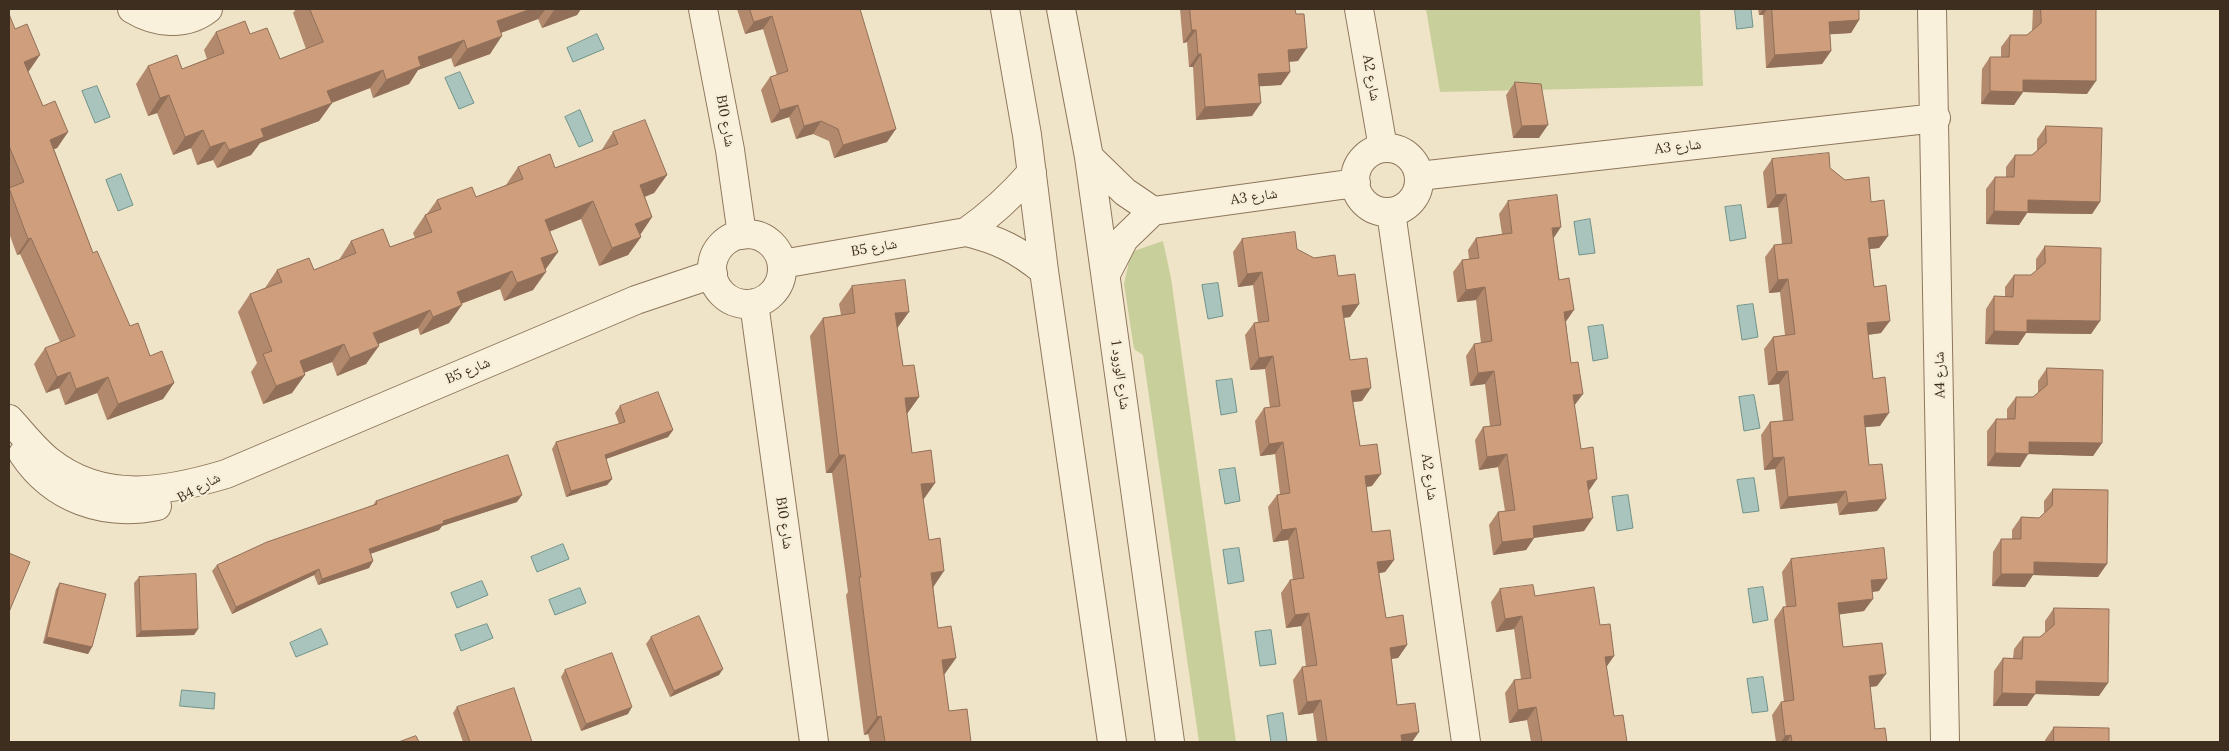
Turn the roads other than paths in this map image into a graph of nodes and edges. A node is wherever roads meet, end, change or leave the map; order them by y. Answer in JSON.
{"nodes":[{"id":1,"x":132,"y":9,"type":"edge"},
{"id":2,"x":208,"y":9,"type":"edge"},
{"id":3,"x":703,"y":9,"type":"edge"},
{"id":4,"x":1005,"y":9,"type":"edge"},
{"id":5,"x":1061,"y":9,"type":"edge"},
{"id":6,"x":1359,"y":9,"type":"edge"},
{"id":7,"x":1932,"y":9,"type":"edge"},
{"id":8,"x":1936,"y":118,"type":"junction"},
{"id":9,"x":1383,"y":148,"type":"junction"},
{"id":10,"x":1089,"y":157,"type":"junction"},
{"id":11,"x":1032,"y":172,"type":"junction"},
{"id":12,"x":1419,"y":176,"type":"junction"},
{"id":13,"x":1356,"y":183,"type":"junction"},
{"id":14,"x":1153,"y":211,"type":"junction"},
{"id":15,"x":1391,"y":212,"type":"junction"},
{"id":16,"x":966,"y":232,"type":"junction"},
{"id":17,"x":742,"y":234,"type":"junction"},
{"id":18,"x":782,"y":264,"type":"junction"},
{"id":19,"x":1044,"y":271,"type":"junction"},
{"id":20,"x":713,"y":274,"type":"junction"},
{"id":21,"x":1106,"y":274,"type":"junction"},
{"id":22,"x":754,"y":304,"type":"junction"},
{"id":23,"x":226,"y":474,"type":"junction"},
{"id":24,"x":814,"y":742,"type":"edge"},
{"id":25,"x":1112,"y":742,"type":"edge"},
{"id":26,"x":1170,"y":742,"type":"edge"},
{"id":27,"x":1466,"y":742,"type":"edge"},
{"id":28,"x":1944,"y":742,"type":"edge"}],
"edges":[{"from":1,"to":2,"type":"street"},
{"from":3,"to":17,"type":"street","name":"B10 شارع"},
{"from":4,"to":11,"type":"street"},
{"from":5,"to":10,"type":"street","name":"شارع الورود 1"},
{"from":6,"to":9,"type":"street","name":"A2 شارع"},
{"from":7,"to":8,"type":"street","name":"A4 شارع"},
{"from":8,"to":12,"type":"street","name":"A3 شارع"},
{"from":8,"to":28,"type":"street","name":"A4 شارع"},
{"from":9,"to":12,"type":"street"},
{"from":9,"to":13,"type":"street"},
{"from":10,"to":14,"type":"street"},
{"from":10,"to":21,"type":"street","name":"شارع الورود 1"},
{"from":11,"to":16,"type":"street","name":"B5 شارع"},
{"from":11,"to":19,"type":"street"},
{"from":12,"to":15,"type":"street"},
{"from":13,"to":14,"type":"street","name":"A3 شارع"},
{"from":13,"to":15,"type":"street"},
{"from":14,"to":21,"type":"street"},
{"from":15,"to":27,"type":"street","name":"A2 شارع"},
{"from":16,"to":18,"type":"street","name":"B5 شارع"},
{"from":16,"to":19,"type":"street","name":"B5 شارع"},
{"from":17,"to":18,"type":"street"},
{"from":17,"to":20,"type":"street"},
{"from":18,"to":22,"type":"street"},
{"from":19,"to":25,"type":"street"},
{"from":20,"to":22,"type":"street"},
{"from":20,"to":23,"type":"street","name":"B5 شارع"},
{"from":21,"to":26,"type":"street","name":"شارع الورود 1"},
{"from":22,"to":24,"type":"street","name":"B10 شارع"},
{"from":23,"to":23,"type":"street","name":"B4 شارع"}]}
